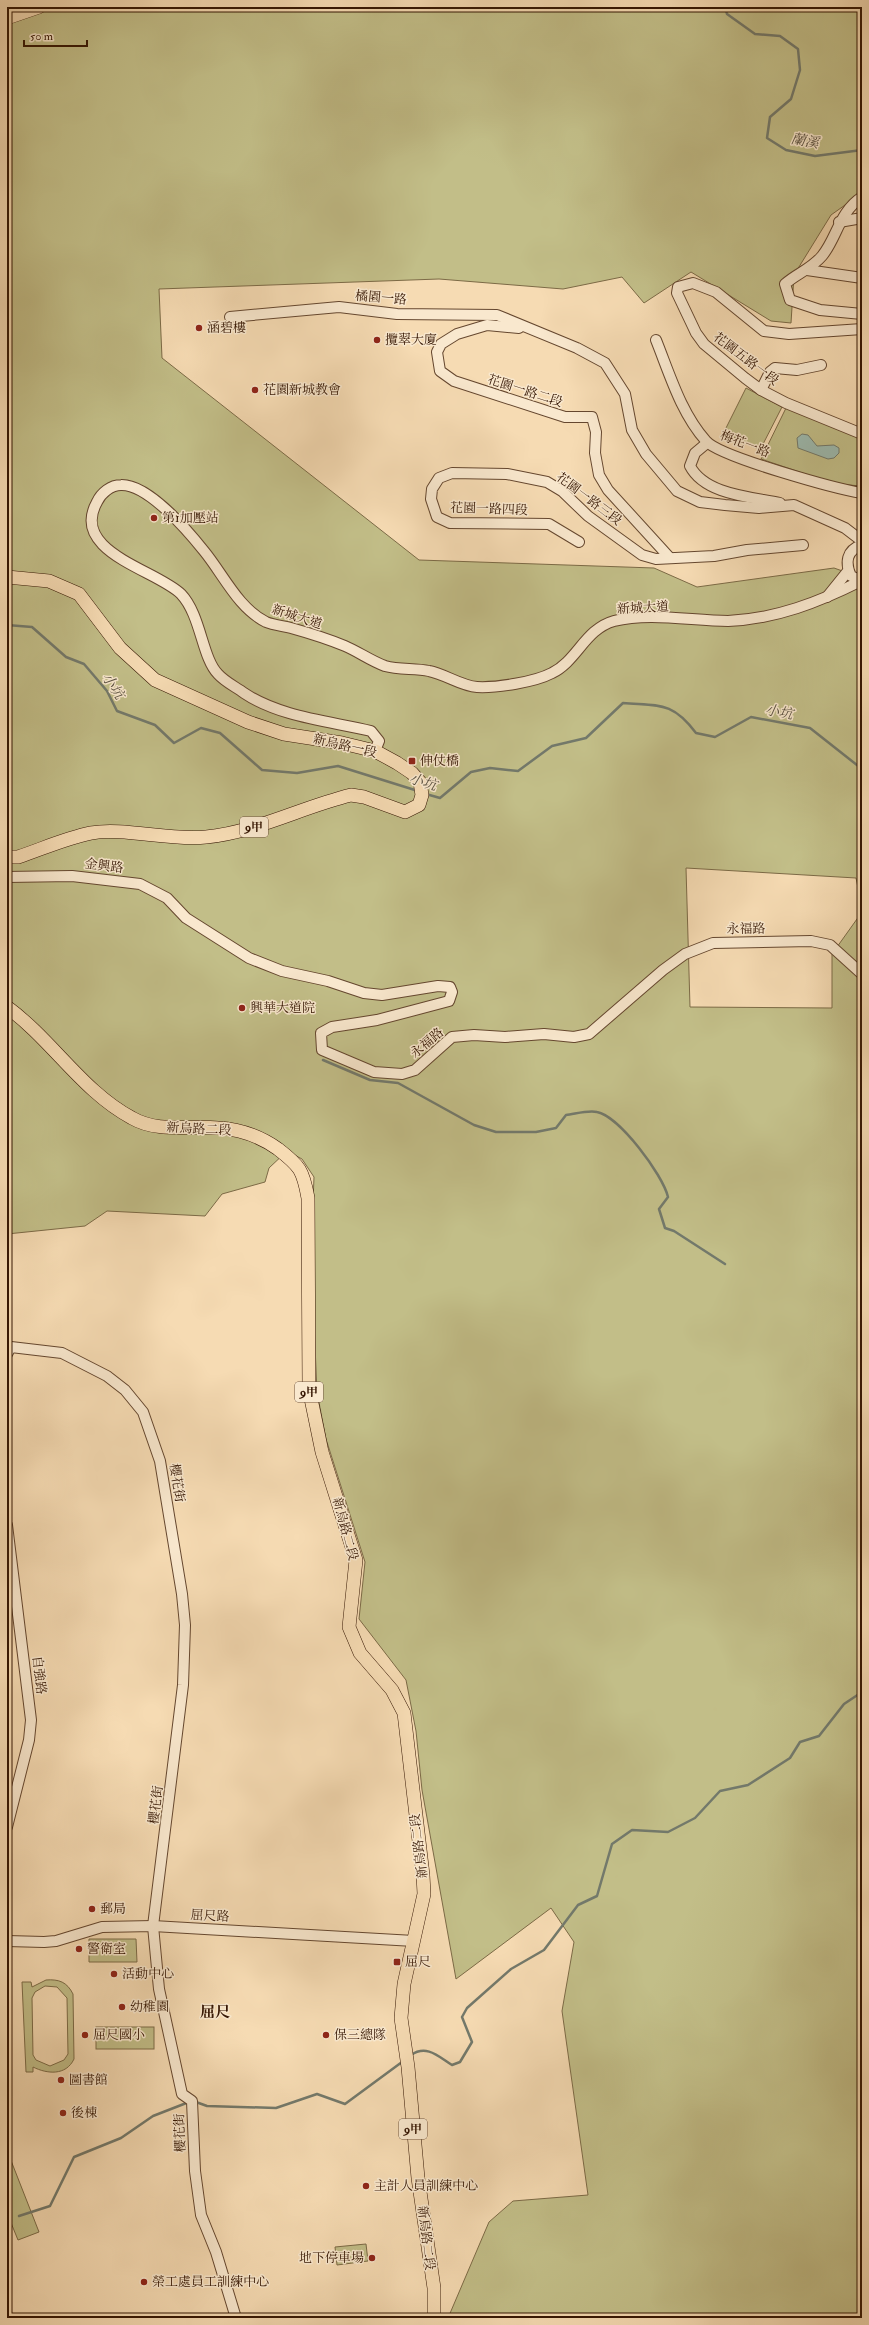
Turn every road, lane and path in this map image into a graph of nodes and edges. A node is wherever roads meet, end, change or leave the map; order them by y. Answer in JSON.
{"nodes":[{"id":1,"x":39,"y":7,"type":"edge"},
{"id":2,"x":7,"y":18,"type":"edge"},
{"id":3,"x":862,"y":197,"type":"edge"},
{"id":4,"x":862,"y":218,"type":"edge"},
{"id":5,"x":839,"y":222,"type":"junction"},
{"id":6,"x":807,"y":270,"type":"junction"},
{"id":7,"x":862,"y":278,"type":"edge"},
{"id":8,"x":862,"y":314,"type":"edge"},
{"id":9,"x":230,"y":317,"type":"dead end"},
{"id":10,"x":527,"y":328,"type":"junction"},
{"id":11,"x":862,"y":329,"type":"edge"},
{"id":12,"x":656,"y":340,"type":"dead end"},
{"id":13,"x":822,"y":365,"type":"dead end"},
{"id":14,"x":762,"y":390,"type":"junction"},
{"id":15,"x":862,"y":434,"type":"edge"},
{"id":16,"x":707,"y":443,"type":"junction"},
{"id":17,"x":439,"y":478,"type":"joint"},
{"id":18,"x":862,"y":493,"type":"edge"},
{"id":19,"x":794,"y":505,"type":"junction"},
{"id":20,"x":845,"y":528,"type":"junction"},
{"id":21,"x":862,"y":540,"type":"edge"},
{"id":22,"x":579,"y":542,"type":"dead end"},
{"id":23,"x":803,"y":545,"type":"dead end"},
{"id":24,"x":862,"y":545,"type":"edge"},
{"id":25,"x":853,"y":551,"type":"junction"},
{"id":26,"x":670,"y":558,"type":"junction"},
{"id":27,"x":848,"y":570,"type":"junction"},
{"id":28,"x":7,"y":577,"type":"edge"},
{"id":29,"x":862,"y":581,"type":"edge"},
{"id":30,"x":824,"y":600,"type":"junction"},
{"id":31,"x":375,"y":752,"type":"junction"},
{"id":32,"x":7,"y":858,"type":"edge"},
{"id":33,"x":7,"y":877,"type":"edge"},
{"id":34,"x":186,"y":918,"type":"joint"},
{"id":35,"x":862,"y":974,"type":"edge"},
{"id":36,"x":7,"y":1007,"type":"edge"},
{"id":37,"x":7,"y":1354,"type":"edge"},
{"id":38,"x":7,"y":1525,"type":"edge"},
{"id":39,"x":7,"y":1827,"type":"edge"},
{"id":40,"x":153,"y":1926,"type":"junction"},
{"id":41,"x":7,"y":1941,"type":"edge"},
{"id":42,"x":414,"y":1941,"type":"junction"},
{"id":43,"x":236,"y":2318,"type":"edge"},
{"id":44,"x":434,"y":2318,"type":"edge"}],
"edges":[{"from":1,"to":2,"type":"main road"},
{"from":3,"to":5,"type":"street"},
{"from":4,"to":5,"type":"street"},
{"from":5,"to":6,"type":"street"},
{"from":6,"to":7,"type":"street"},
{"from":6,"to":8,"type":"street"},
{"from":9,"to":10,"type":"street","name":"橘園一路"},
{"from":10,"to":19,"type":"street","name":"橘園一路"},
{"from":10,"to":26,"type":"street","name":"花園一路二段"},
{"from":11,"to":14,"type":"street","name":"花園五路一段"},
{"from":12,"to":16,"type":"street","name":"梅花一路"},
{"from":13,"to":14,"type":"street"},
{"from":14,"to":15,"type":"street","name":"花園五路一段"},
{"from":16,"to":18,"type":"street","name":"梅花一路"},
{"from":16,"to":19,"type":"street"},
{"from":17,"to":22,"type":"street","name":"花園一路四段"},
{"from":17,"to":26,"type":"street","name":"花園一路三段"},
{"from":19,"to":20,"type":"street"},
{"from":20,"to":21,"type":"street"},
{"from":20,"to":25,"type":"street"},
{"from":23,"to":26,"type":"street"},
{"from":24,"to":25,"type":"street"},
{"from":25,"to":27,"type":"street"},
{"from":27,"to":29,"type":"street"},
{"from":27,"to":30,"type":"street"},
{"from":28,"to":31,"type":"main road","name":"新烏路一段","number":"9甲"},
{"from":29,"to":30,"type":"street","name":"新城大道"},
{"from":30,"to":31,"type":"street","name":"新城大道"},
{"from":31,"to":32,"type":"main road","name":"新烏路一段","number":"9甲"},
{"from":33,"to":34,"type":"street","name":"金興路"},
{"from":34,"to":35,"type":"street","name":"永福路"},
{"from":36,"to":42,"type":"main road","name":"新烏路二段","number":"9甲"},
{"from":37,"to":40,"type":"street","name":"櫻花街"},
{"from":38,"to":39,"type":"street","name":"自強路"},
{"from":40,"to":41,"type":"street","name":"屈尺路"},
{"from":40,"to":42,"type":"street","name":"屈尺路"},
{"from":40,"to":43,"type":"street","name":"櫻花街"},
{"from":42,"to":44,"type":"main road","name":"新烏路二段","number":"9甲"}]}
